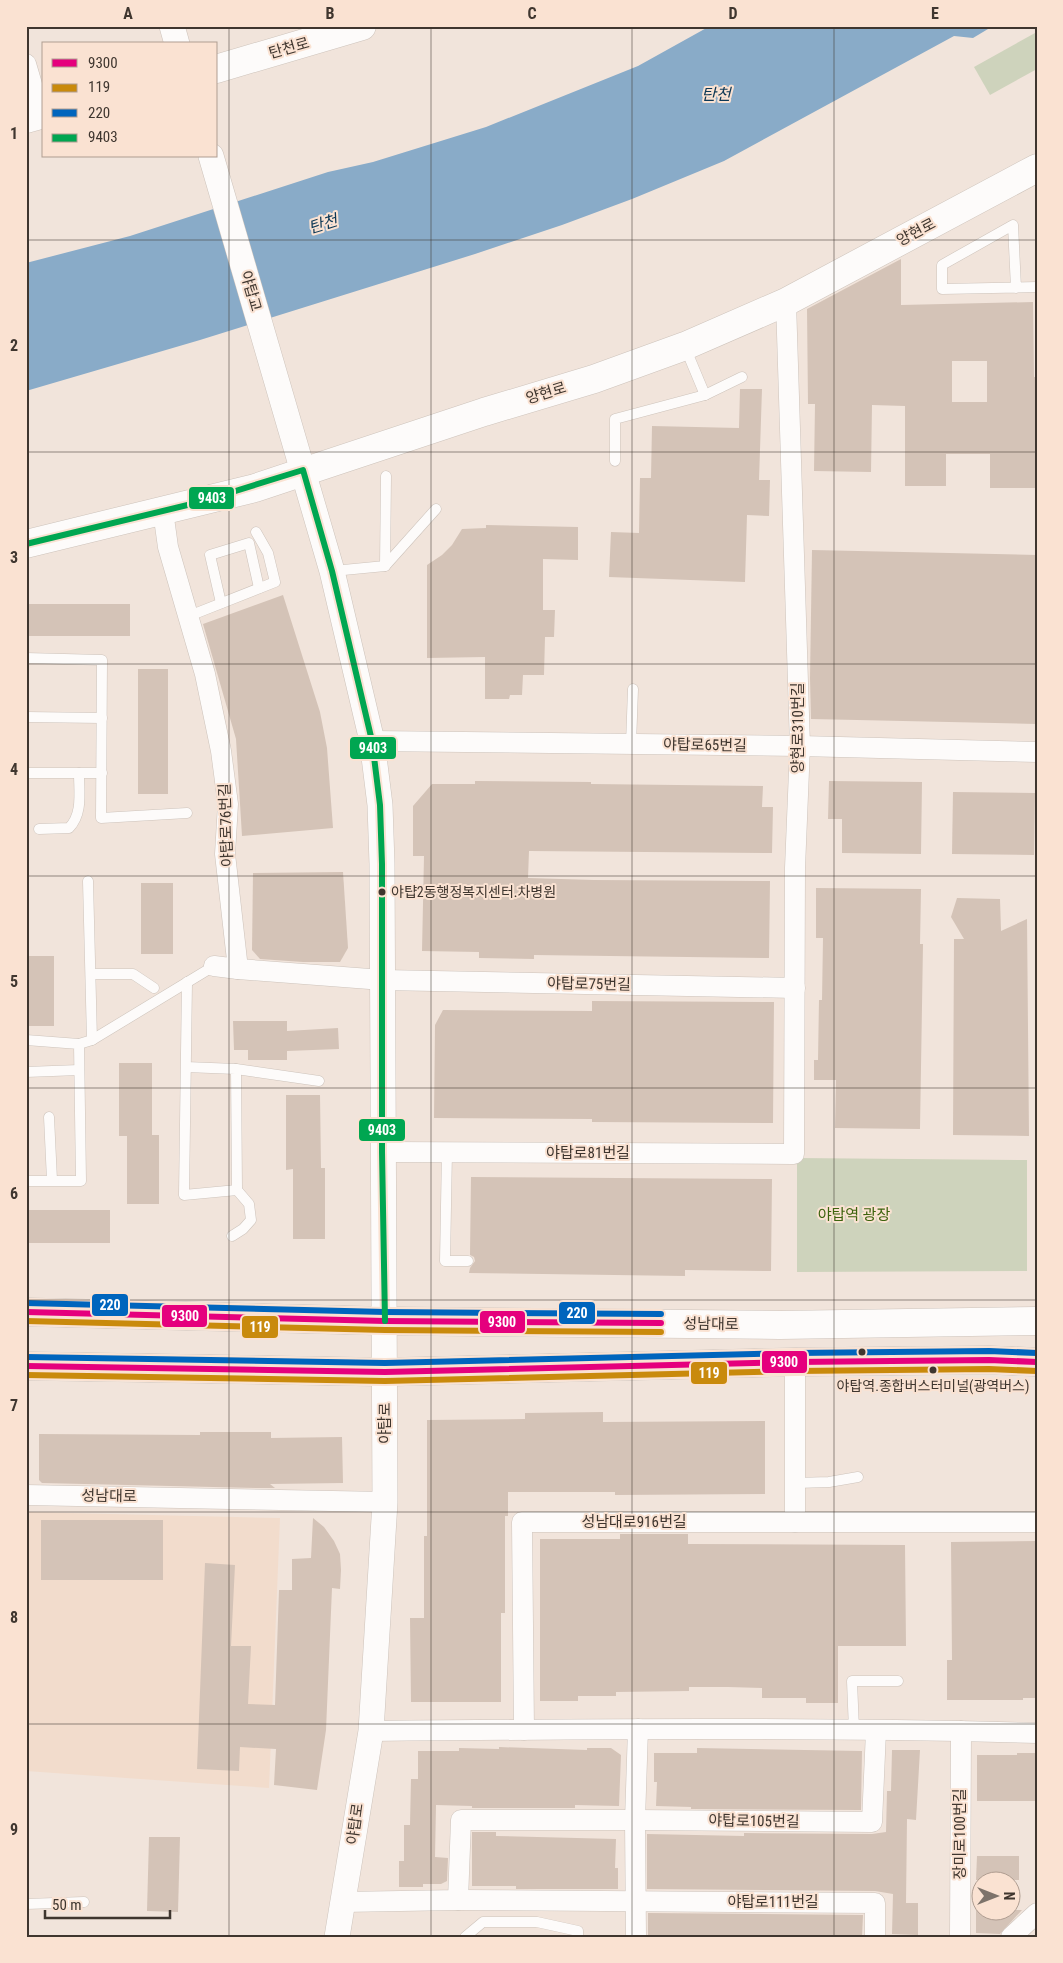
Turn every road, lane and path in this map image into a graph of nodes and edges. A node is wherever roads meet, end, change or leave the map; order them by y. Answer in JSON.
{"nodes":[{"id":1,"x":172,"y":26,"type":"edge"},
{"id":2,"x":362,"y":26,"type":"edge"},
{"id":3,"x":176,"y":42,"type":"edge"},
{"id":4,"x":26,"y":64,"type":"edge"},
{"id":5,"x":218,"y":68,"type":"edge"},
{"id":6,"x":37,"y":116,"type":"edge"},
{"id":7,"x":212,"y":158,"type":"edge"},
{"id":8,"x":1037,"y":168,"type":"edge"},
{"id":9,"x":1037,"y":287,"type":"edge"},
{"id":10,"x":1016,"y":288,"type":"junction"},
{"id":11,"x":786,"y":302,"type":"junction"},
{"id":12,"x":685,"y":346,"type":"junction"},
{"id":13,"x":742,"y":378,"type":"dead end"},
{"id":14,"x":705,"y":395,"type":"junction"},
{"id":15,"x":290,"y":426,"type":"joint"},
{"id":16,"x":615,"y":461,"type":"dead end"},
{"id":17,"x":303,"y":470,"type":"junction"},
{"id":18,"x":386,"y":476,"type":"dead end"},
{"id":19,"x":436,"y":510,"type":"dead end"},
{"id":20,"x":164,"y":511,"type":"junction"},
{"id":21,"x":256,"y":532,"type":"dead end"},
{"id":22,"x":26,"y":544,"type":"edge"},
{"id":23,"x":386,"y":566,"type":"junction"},
{"id":24,"x":332,"y":571,"type":"junction"},
{"id":25,"x":260,"y":588,"type":"junction"},
{"id":26,"x":221,"y":603,"type":"junction"},
{"id":27,"x":189,"y":616,"type":"junction"},
{"id":28,"x":26,"y":658,"type":"edge"},
{"id":29,"x":633,"y":689,"type":"dead end"},
{"id":30,"x":26,"y":717,"type":"edge"},
{"id":31,"x":102,"y":718,"type":"junction"},
{"id":32,"x":372,"y":741,"type":"junction"},
{"id":33,"x":631,"y":744,"type":"junction"},
{"id":34,"x":800,"y":746,"type":"junction"},
{"id":35,"x":1037,"y":752,"type":"edge"},
{"id":36,"x":26,"y":773,"type":"edge"},
{"id":37,"x":80,"y":773,"type":"junction"},
{"id":38,"x":102,"y":773,"type":"junction"},
{"id":39,"x":187,"y":813,"type":"dead end"},
{"id":40,"x":39,"y":829,"type":"dead end"},
{"id":41,"x":88,"y":881,"type":"dead end"},
{"id":42,"x":214,"y":966,"type":"joint"},
{"id":43,"x":238,"y":970,"type":"junction"},
{"id":44,"x":91,"y":974,"type":"junction"},
{"id":45,"x":383,"y":980,"type":"junction"},
{"id":46,"x":187,"y":982,"type":"junction"},
{"id":47,"x":154,"y":988,"type":"dead end"},
{"id":48,"x":796,"y":988,"type":"junction"},
{"id":49,"x":26,"y":1040,"type":"edge"},
{"id":50,"x":92,"y":1040,"type":"junction"},
{"id":51,"x":79,"y":1044,"type":"junction"},
{"id":52,"x":186,"y":1067,"type":"junction"},
{"id":53,"x":236,"y":1069,"type":"junction"},
{"id":54,"x":79,"y":1070,"type":"junction"},
{"id":55,"x":26,"y":1072,"type":"edge"},
{"id":56,"x":319,"y":1081,"type":"dead end"},
{"id":57,"x":49,"y":1117,"type":"dead end"},
{"id":58,"x":447,"y":1151,"type":"junction"},
{"id":59,"x":382,"y":1152,"type":"junction"},
{"id":60,"x":794,"y":1154,"type":"joint"},
{"id":61,"x":26,"y":1180,"type":"edge"},
{"id":62,"x":52,"y":1180,"type":"junction"},
{"id":63,"x":237,"y":1190,"type":"junction"},
{"id":64,"x":232,"y":1236,"type":"dead end"},
{"id":65,"x":468,"y":1262,"type":"dead end"},
{"id":66,"x":26,"y":1312,"type":"edge"},
{"id":67,"x":385,"y":1321,"type":"junction"},
{"id":68,"x":1037,"y":1321,"type":"edge"},
{"id":69,"x":795,"y":1362,"type":"junction"},
{"id":70,"x":1037,"y":1362,"type":"edge"},
{"id":71,"x":26,"y":1366,"type":"edge"},
{"id":72,"x":385,"y":1372,"type":"junction"},
{"id":73,"x":858,"y":1477,"type":"dead end"},
{"id":74,"x":796,"y":1483,"type":"junction"},
{"id":75,"x":26,"y":1495,"type":"edge"},
{"id":76,"x":385,"y":1502,"type":"junction"},
{"id":77,"x":795,"y":1522,"type":"junction"},
{"id":78,"x":1037,"y":1522,"type":"edge"},
{"id":79,"x":898,"y":1681,"type":"dead end"},
{"id":80,"x":638,"y":1729,"type":"junction"},
{"id":81,"x":524,"y":1730,"type":"junction"},
{"id":82,"x":854,"y":1730,"type":"junction"},
{"id":83,"x":876,"y":1731,"type":"junction"},
{"id":84,"x":961,"y":1731,"type":"junction"},
{"id":85,"x":371,"y":1732,"type":"junction"},
{"id":86,"x":1037,"y":1733,"type":"edge"},
{"id":87,"x":635,"y":1820,"type":"junction"},
{"id":88,"x":458,"y":1900,"type":"junction"},
{"id":89,"x":637,"y":1901,"type":"junction"},
{"id":90,"x":84,"y":1902,"type":"dead end"},
{"id":91,"x":344,"y":1902,"type":"junction"},
{"id":92,"x":26,"y":1904,"type":"edge"},
{"id":93,"x":1037,"y":1913,"type":"edge"},
{"id":94,"x":467,"y":1936,"type":"edge"},
{"id":95,"x":337,"y":1937,"type":"edge"},
{"id":96,"x":578,"y":1937,"type":"edge"},
{"id":97,"x":636,"y":1937,"type":"edge"},
{"id":98,"x":875,"y":1937,"type":"edge"},
{"id":99,"x":960,"y":1937,"type":"edge"},
{"id":100,"x":1011,"y":1937,"type":"edge"}],
"edges":[{"from":1,"to":3,"type":"street"},
{"from":2,"to":5,"type":"main road","name":"탄천로"},
{"from":4,"to":6,"type":"street"},
{"from":7,"to":15,"type":"street","name":"야탑교"},
{"from":8,"to":11,"type":"main road","name":"양현로"},
{"from":9,"to":10,"type":"lane"},
{"from":10,"to":10,"type":"lane"},
{"from":11,"to":12,"type":"main road","name":"양현로"},
{"from":11,"to":34,"type":"street","name":"양현로310번길"},
{"from":12,"to":14,"type":"lane"},
{"from":12,"to":17,"type":"main road","name":"양현로"},
{"from":13,"to":14,"type":"lane"},
{"from":14,"to":16,"type":"lane"},
{"from":15,"to":17,"type":"street","name":"야탑로"},
{"from":17,"to":20,"type":"main road","name":"양현로"},
{"from":17,"to":24,"type":"street","name":"야탑로"},
{"from":18,"to":23,"type":"lane"},
{"from":19,"to":23,"type":"lane"},
{"from":20,"to":22,"type":"main road","name":"양현로"},
{"from":20,"to":27,"type":"street","name":"야탑로76번길"},
{"from":21,"to":25,"type":"lane"},
{"from":23,"to":24,"type":"lane"},
{"from":24,"to":32,"type":"street","name":"야탑로"},
{"from":25,"to":26,"type":"lane"},
{"from":25,"to":26,"type":"lane"},
{"from":26,"to":27,"type":"lane"},
{"from":27,"to":43,"type":"street","name":"야탑로76번길"},
{"from":28,"to":31,"type":"lane"},
{"from":29,"to":33,"type":"lane"},
{"from":30,"to":31,"type":"lane"},
{"from":31,"to":38,"type":"lane"},
{"from":32,"to":33,"type":"street","name":"야탑로65번길"},
{"from":32,"to":45,"type":"street","name":"야탑로"},
{"from":33,"to":34,"type":"street","name":"야탑로65번길"},
{"from":34,"to":35,"type":"street","name":"야탑로65번길"},
{"from":34,"to":48,"type":"street","name":"양현로310번길"},
{"from":36,"to":37,"type":"lane"},
{"from":37,"to":38,"type":"lane"},
{"from":37,"to":40,"type":"lane"},
{"from":38,"to":39,"type":"lane"},
{"from":41,"to":44,"type":"lane"},
{"from":42,"to":43,"type":"street"},
{"from":42,"to":46,"type":"lane"},
{"from":43,"to":45,"type":"street"},
{"from":44,"to":47,"type":"lane"},
{"from":44,"to":50,"type":"lane"},
{"from":45,"to":48,"type":"street","name":"야탑로75번길"},
{"from":45,"to":59,"type":"street","name":"야탑로"},
{"from":46,"to":50,"type":"lane"},
{"from":46,"to":52,"type":"lane"},
{"from":48,"to":60,"type":"street","name":"양현로310번길"},
{"from":49,"to":51,"type":"lane"},
{"from":50,"to":51,"type":"lane"},
{"from":51,"to":54,"type":"lane"},
{"from":52,"to":53,"type":"lane"},
{"from":52,"to":63,"type":"lane"},
{"from":53,"to":56,"type":"lane"},
{"from":53,"to":63,"type":"lane"},
{"from":54,"to":55,"type":"lane"},
{"from":54,"to":62,"type":"lane"},
{"from":57,"to":62,"type":"lane"},
{"from":58,"to":59,"type":"street","name":"야탑로81번길"},
{"from":58,"to":60,"type":"street","name":"야탑로81번길"},
{"from":58,"to":65,"type":"lane"},
{"from":59,"to":67,"type":"street","name":"야탑로"},
{"from":61,"to":62,"type":"lane"},
{"from":63,"to":64,"type":"lane"},
{"from":66,"to":67,"type":"main road","name":"성남대로"},
{"from":67,"to":68,"type":"main road","name":"성남대로"},
{"from":67,"to":72,"type":"street","name":"야탑로"},
{"from":69,"to":70,"type":"main road"},
{"from":69,"to":72,"type":"main road"},
{"from":69,"to":74,"type":"street"},
{"from":71,"to":72,"type":"main road"},
{"from":72,"to":76,"type":"street","name":"야탑로"},
{"from":73,"to":74,"type":"lane"},
{"from":74,"to":77,"type":"street"},
{"from":75,"to":76,"type":"street","name":"성남대로"},
{"from":76,"to":85,"type":"street","name":"야탑로"},
{"from":77,"to":78,"type":"street"},
{"from":77,"to":81,"type":"street","name":"성남대로916번길"},
{"from":79,"to":82,"type":"lane"},
{"from":80,"to":81,"type":"street"},
{"from":80,"to":82,"type":"street"},
{"from":80,"to":87,"type":"street"},
{"from":81,"to":85,"type":"street"},
{"from":82,"to":83,"type":"street"},
{"from":83,"to":84,"type":"street"},
{"from":83,"to":87,"type":"street","name":"야탑로105번길"},
{"from":84,"to":86,"type":"street"},
{"from":84,"to":99,"type":"street","name":"장미로100번길"},
{"from":85,"to":91,"type":"street","name":"야탑로"},
{"from":87,"to":88,"type":"street"},
{"from":87,"to":89,"type":"street"},
{"from":88,"to":89,"type":"street","name":"야탑로111번길"},
{"from":88,"to":91,"type":"street","name":"야탑로111번길"},
{"from":89,"to":97,"type":"street"},
{"from":89,"to":98,"type":"street","name":"야탑로111번길"},
{"from":90,"to":92,"type":"lane"},
{"from":91,"to":95,"type":"street","name":"야탑로"},
{"from":93,"to":100,"type":"street"},
{"from":94,"to":96,"type":"lane"}]}
